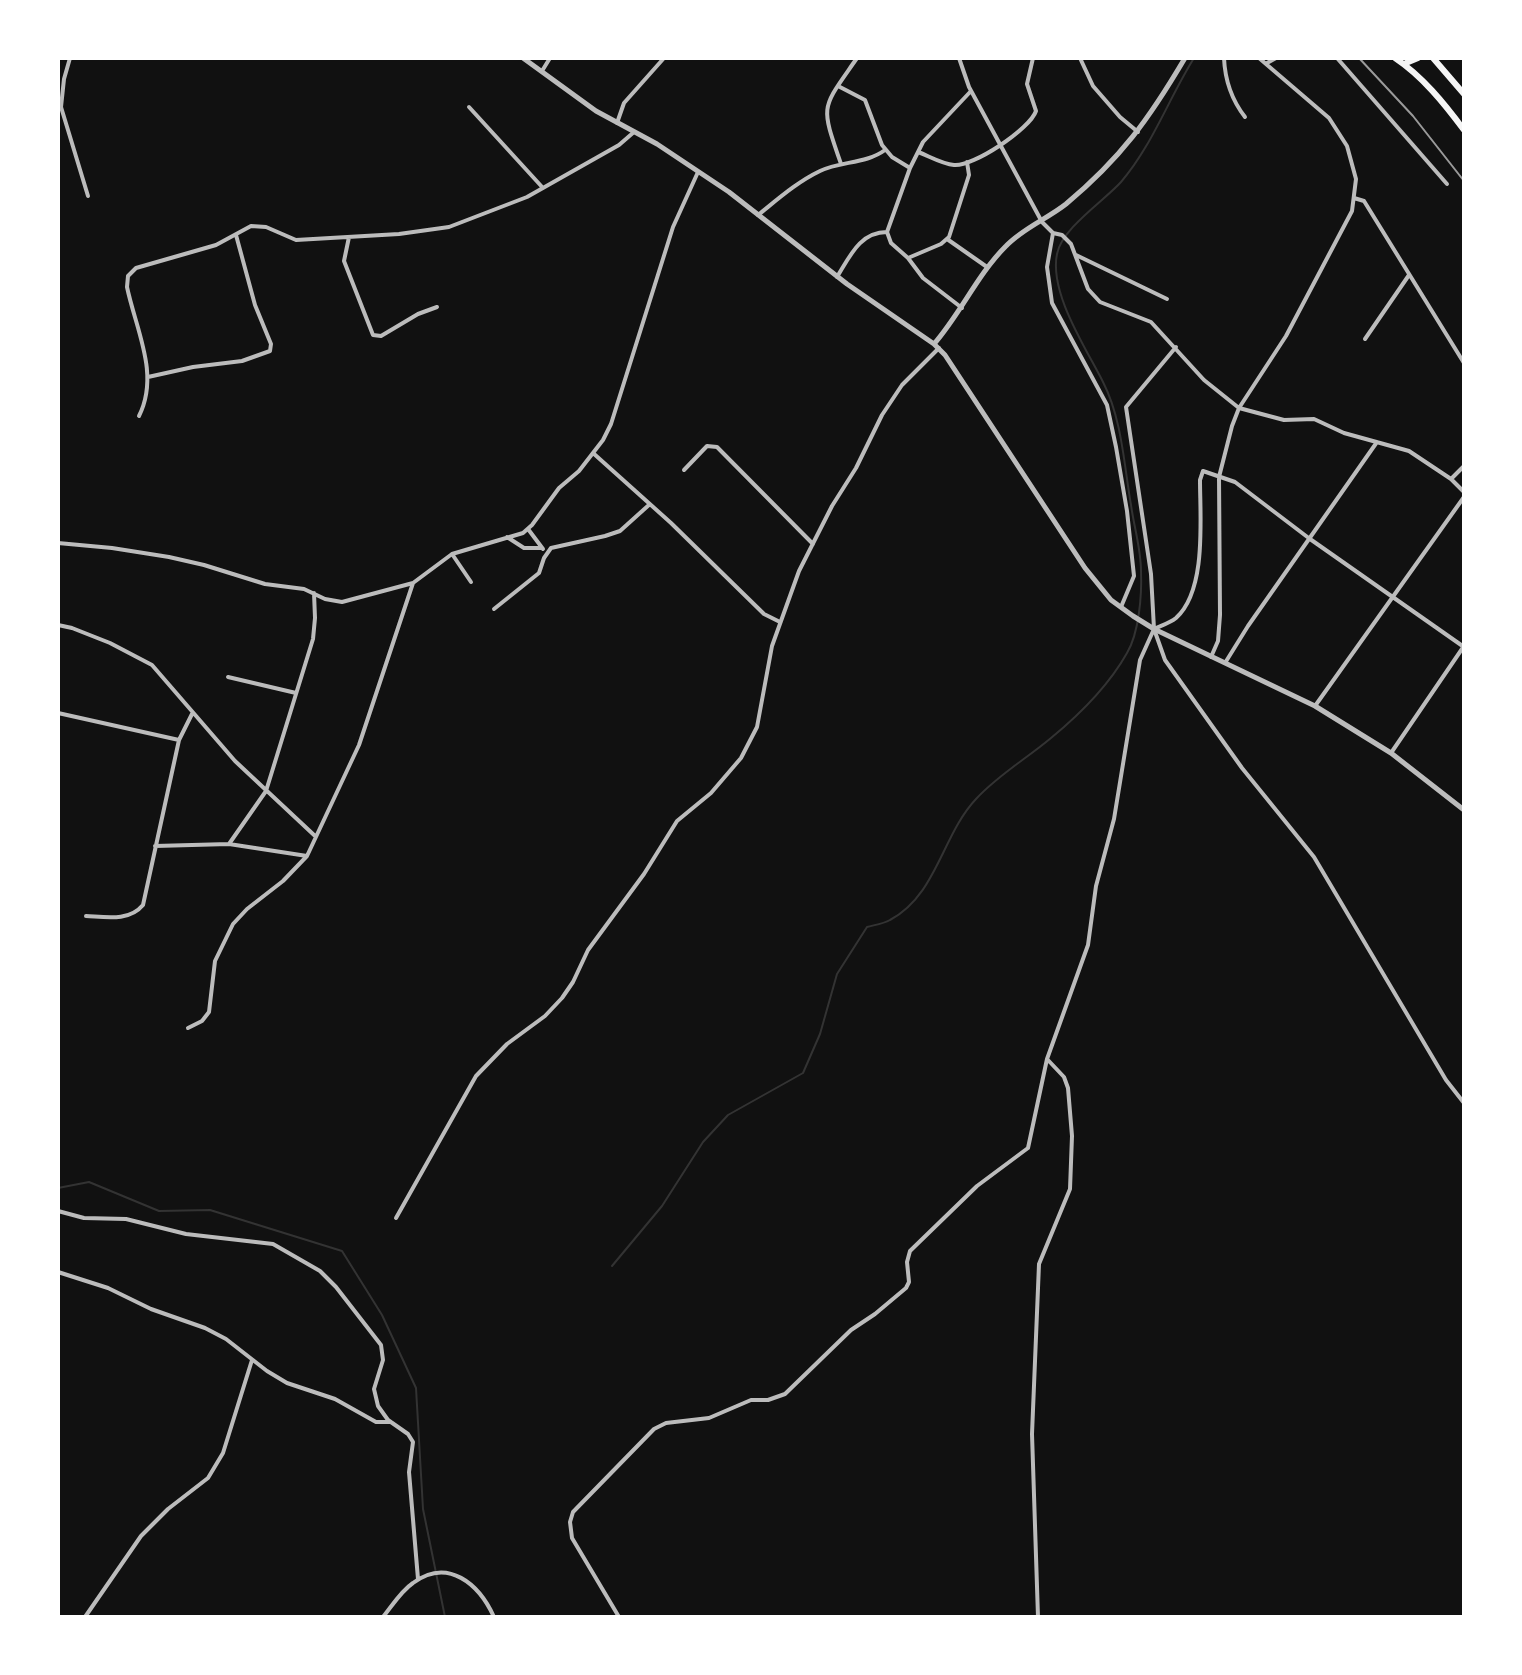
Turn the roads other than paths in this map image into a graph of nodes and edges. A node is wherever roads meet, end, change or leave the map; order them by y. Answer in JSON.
{"nodes":[{"id":1,"x":70,"y":58,"type":"edge"},
{"id":2,"x":523,"y":58,"type":"edge"},
{"id":3,"x":550,"y":58,"type":"edge"},
{"id":4,"x":664,"y":58,"type":"edge"},
{"id":5,"x":857,"y":58,"type":"edge"},
{"id":6,"x":959,"y":58,"type":"edge"},
{"id":7,"x":1033,"y":58,"type":"edge"},
{"id":8,"x":1080,"y":58,"type":"edge"},
{"id":9,"x":1185,"y":58,"type":"edge"},
{"id":10,"x":1224,"y":58,"type":"edge"},
{"id":11,"x":1259,"y":58,"type":"edge"},
{"id":12,"x":1276,"y":58,"type":"edge"},
{"id":13,"x":1337,"y":58,"type":"edge"},
{"id":14,"x":1395,"y":58,"type":"edge"},
{"id":15,"x":1418,"y":58,"type":"edge"},
{"id":16,"x":1433,"y":58,"type":"edge"},
{"id":17,"x":1267,"y":63,"type":"junction"},
{"id":18,"x":1406,"y":63,"type":"junction"},
{"id":19,"x":541,"y":73,"type":"junction"},
{"id":20,"x":838,"y":86,"type":"junction"},
{"id":21,"x":971,"y":91,"type":"junction"},
{"id":22,"x":1464,"y":94,"type":"edge"},
{"id":23,"x":469,"y":107,"type":"dead end"},
{"id":24,"x":1245,"y":117,"type":"dead end"},
{"id":25,"x":617,"y":123,"type":"junction"},
{"id":26,"x":1464,"y":130,"type":"edge"},
{"id":27,"x":634,"y":132,"type":"junction"},
{"id":28,"x":1138,"y":132,"type":"junction"},
{"id":29,"x":1001,"y":145,"type":"junction"},
{"id":30,"x":885,"y":150,"type":"junction"},
{"id":31,"x":918,"y":152,"type":"junction"},
{"id":32,"x":967,"y":162,"type":"junction"},
{"id":33,"x":841,"y":164,"type":"junction"},
{"id":34,"x":910,"y":168,"type":"junction"},
{"id":35,"x":698,"y":172,"type":"junction"},
{"id":36,"x":1447,"y":184,"type":"dead end"},
{"id":37,"x":543,"y":188,"type":"junction"},
{"id":38,"x":88,"y":196,"type":"dead end"},
{"id":39,"x":1354,"y":198,"type":"junction"},
{"id":40,"x":758,"y":215,"type":"junction"},
{"id":41,"x":1042,"y":222,"type":"junction"},
{"id":42,"x":887,"y":232,"type":"junction"},
{"id":43,"x":1053,"y":233,"type":"junction"},
{"id":44,"x":236,"y":235,"type":"junction"},
{"id":45,"x":349,"y":237,"type":"junction"},
{"id":46,"x":947,"y":239,"type":"junction"},
{"id":47,"x":1076,"y":255,"type":"junction"},
{"id":48,"x":908,"y":258,"type":"junction"},
{"id":49,"x":987,"y":267,"type":"junction"},
{"id":50,"x":1409,"y":275,"type":"junction"},
{"id":51,"x":837,"y":277,"type":"junction"},
{"id":52,"x":1167,"y":299,"type":"dead end"},
{"id":53,"x":437,"y":307,"type":"dead end"},
{"id":54,"x":962,"y":308,"type":"junction"},
{"id":55,"x":1365,"y":339,"type":"dead end"},
{"id":56,"x":936,"y":346,"type":"junction"},
{"id":57,"x":1176,"y":347,"type":"junction"},
{"id":58,"x":1464,"y":363,"type":"edge"},
{"id":59,"x":148,"y":377,"type":"junction"},
{"id":60,"x":1239,"y":408,"type":"junction"},
{"id":61,"x":139,"y":416,"type":"dead end"},
{"id":62,"x":1377,"y":442,"type":"junction"},
{"id":63,"x":593,"y":453,"type":"junction"},
{"id":64,"x":1464,"y":466,"type":"edge"},
{"id":65,"x":684,"y":470,"type":"dead end"},
{"id":66,"x":1219,"y":477,"type":"junction"},
{"id":67,"x":1451,"y":479,"type":"junction"},
{"id":68,"x":1464,"y":495,"type":"edge"},
{"id":69,"x":650,"y":504,"type":"junction"},
{"id":70,"x":528,"y":529,"type":"junction"},
{"id":71,"x":507,"y":537,"type":"junction"},
{"id":72,"x":1310,"y":539,"type":"junction"},
{"id":73,"x":58,"y":543,"type":"edge"},
{"id":74,"x":813,"y":544,"type":"junction"},
{"id":75,"x":542,"y":548,"type":"junction"},
{"id":76,"x":452,"y":554,"type":"junction"},
{"id":77,"x":546,"y":554,"type":"junction"},
{"id":78,"x":471,"y":582,"type":"dead end"},
{"id":79,"x":413,"y":583,"type":"junction"},
{"id":80,"x":314,"y":593,"type":"junction"},
{"id":81,"x":1394,"y":597,"type":"junction"},
{"id":82,"x":1120,"y":607,"type":"junction"},
{"id":83,"x":494,"y":609,"type":"dead end"},
{"id":84,"x":781,"y":622,"type":"junction"},
{"id":85,"x":58,"y":625,"type":"edge"},
{"id":86,"x":1154,"y":629,"type":"junction"},
{"id":87,"x":1464,"y":647,"type":"edge"},
{"id":88,"x":1211,"y":657,"type":"junction"},
{"id":89,"x":1225,"y":663,"type":"junction"},
{"id":90,"x":228,"y":677,"type":"dead end"},
{"id":91,"x":297,"y":693,"type":"junction"},
{"id":92,"x":1315,"y":706,"type":"junction"},
{"id":93,"x":58,"y":713,"type":"edge"},
{"id":94,"x":192,"y":714,"type":"junction"},
{"id":95,"x":179,"y":740,"type":"junction"},
{"id":96,"x":1391,"y":753,"type":"junction"},
{"id":97,"x":266,"y":791,"type":"junction"},
{"id":98,"x":1464,"y":810,"type":"edge"},
{"id":99,"x":315,"y":836,"type":"junction"},
{"id":100,"x":229,"y":844,"type":"junction"},
{"id":101,"x":155,"y":846,"type":"junction"},
{"id":102,"x":307,"y":856,"type":"junction"},
{"id":103,"x":86,"y":916,"type":"dead end"},
{"id":104,"x":188,"y":1028,"type":"dead end"},
{"id":105,"x":1047,"y":1059,"type":"junction"},
{"id":106,"x":1464,"y":1103,"type":"edge"},
{"id":107,"x":58,"y":1211,"type":"edge"},
{"id":108,"x":396,"y":1218,"type":"dead end"},
{"id":109,"x":58,"y":1272,"type":"edge"},
{"id":110,"x":252,"y":1360,"type":"junction"},
{"id":111,"x":392,"y":1422,"type":"junction"},
{"id":112,"x":418,"y":1579,"type":"junction"},
{"id":113,"x":85,"y":1617,"type":"edge"},
{"id":114,"x":383,"y":1617,"type":"edge"},
{"id":115,"x":494,"y":1617,"type":"edge"},
{"id":116,"x":619,"y":1617,"type":"edge"},
{"id":117,"x":1038,"y":1617,"type":"edge"}],
"edges":[{"from":1,"to":38,"type":"street"},
{"from":2,"to":19,"type":"street"},
{"from":3,"to":19,"type":"street"},
{"from":4,"to":25,"type":"street"},
{"from":5,"to":20,"type":"street"},
{"from":6,"to":21,"type":"street"},
{"from":7,"to":29,"type":"street"},
{"from":8,"to":28,"type":"street"},
{"from":9,"to":28,"type":"street"},
{"from":10,"to":24,"type":"street"},
{"from":11,"to":17,"type":"street"},
{"from":12,"to":17,"type":"street"},
{"from":13,"to":36,"type":"street"},
{"from":14,"to":18,"type":"main road"},
{"from":15,"to":18,"type":"main road"},
{"from":16,"to":22,"type":"main road"},
{"from":17,"to":39,"type":"street"},
{"from":18,"to":26,"type":"main road"},
{"from":19,"to":25,"type":"street"},
{"from":20,"to":30,"type":"street"},
{"from":20,"to":33,"type":"street"},
{"from":21,"to":29,"type":"street"},
{"from":21,"to":31,"type":"street"},
{"from":23,"to":37,"type":"street"},
{"from":25,"to":27,"type":"street"},
{"from":27,"to":35,"type":"street"},
{"from":27,"to":37,"type":"street"},
{"from":28,"to":41,"type":"street"},
{"from":29,"to":32,"type":"street"},
{"from":29,"to":41,"type":"street"},
{"from":30,"to":33,"type":"street"},
{"from":30,"to":34,"type":"street"},
{"from":31,"to":32,"type":"street"},
{"from":31,"to":34,"type":"street"},
{"from":32,"to":46,"type":"street"},
{"from":33,"to":40,"type":"street"},
{"from":34,"to":42,"type":"street"},
{"from":35,"to":40,"type":"street"},
{"from":35,"to":63,"type":"street"},
{"from":37,"to":45,"type":"street"},
{"from":39,"to":50,"type":"street"},
{"from":39,"to":60,"type":"street"},
{"from":40,"to":51,"type":"street"},
{"from":41,"to":43,"type":"street"},
{"from":41,"to":49,"type":"street"},
{"from":42,"to":48,"type":"street"},
{"from":42,"to":51,"type":"street"},
{"from":43,"to":47,"type":"street"},
{"from":43,"to":82,"type":"street"},
{"from":44,"to":45,"type":"street"},
{"from":44,"to":59,"type":"street"},
{"from":44,"to":59,"type":"street"},
{"from":45,"to":53,"type":"street"},
{"from":46,"to":48,"type":"street"},
{"from":46,"to":49,"type":"street"},
{"from":47,"to":52,"type":"street"},
{"from":47,"to":57,"type":"street"},
{"from":48,"to":54,"type":"street"},
{"from":49,"to":54,"type":"street"},
{"from":50,"to":55,"type":"street"},
{"from":50,"to":58,"type":"street"},
{"from":51,"to":56,"type":"street"},
{"from":54,"to":56,"type":"street"},
{"from":56,"to":74,"type":"street"},
{"from":56,"to":82,"type":"street"},
{"from":57,"to":60,"type":"street"},
{"from":57,"to":86,"type":"street"},
{"from":59,"to":61,"type":"street"},
{"from":60,"to":62,"type":"street"},
{"from":60,"to":66,"type":"street"},
{"from":62,"to":67,"type":"street"},
{"from":62,"to":72,"type":"street"},
{"from":63,"to":69,"type":"street"},
{"from":63,"to":70,"type":"street"},
{"from":64,"to":67,"type":"street"},
{"from":65,"to":74,"type":"street"},
{"from":66,"to":72,"type":"street"},
{"from":66,"to":86,"type":"street"},
{"from":66,"to":88,"type":"street"},
{"from":67,"to":68,"type":"street"},
{"from":68,"to":81,"type":"street"},
{"from":69,"to":77,"type":"street"},
{"from":69,"to":84,"type":"street"},
{"from":70,"to":71,"type":"street"},
{"from":70,"to":75,"type":"street"},
{"from":71,"to":75,"type":"street"},
{"from":71,"to":76,"type":"street"},
{"from":72,"to":81,"type":"street"},
{"from":72,"to":89,"type":"street"},
{"from":73,"to":80,"type":"street"},
{"from":74,"to":84,"type":"street"},
{"from":75,"to":77,"type":"street"},
{"from":76,"to":78,"type":"street"},
{"from":76,"to":79,"type":"street"},
{"from":77,"to":83,"type":"street"},
{"from":79,"to":80,"type":"street"},
{"from":79,"to":99,"type":"street"},
{"from":80,"to":91,"type":"street"},
{"from":81,"to":87,"type":"street"},
{"from":81,"to":92,"type":"street"},
{"from":82,"to":86,"type":"street"},
{"from":84,"to":108,"type":"street"},
{"from":85,"to":94,"type":"street"},
{"from":86,"to":88,"type":"street"},
{"from":86,"to":105,"type":"street"},
{"from":86,"to":106,"type":"street"},
{"from":87,"to":96,"type":"street"},
{"from":88,"to":89,"type":"street"},
{"from":89,"to":92,"type":"street"},
{"from":90,"to":91,"type":"street"},
{"from":91,"to":97,"type":"street"},
{"from":92,"to":96,"type":"street"},
{"from":93,"to":95,"type":"street"},
{"from":94,"to":95,"type":"street"},
{"from":94,"to":97,"type":"street"},
{"from":95,"to":101,"type":"street"},
{"from":96,"to":98,"type":"street"},
{"from":97,"to":99,"type":"street"},
{"from":97,"to":100,"type":"street"},
{"from":99,"to":102,"type":"street"},
{"from":100,"to":101,"type":"street"},
{"from":100,"to":102,"type":"street"},
{"from":101,"to":103,"type":"street"},
{"from":102,"to":104,"type":"street"},
{"from":105,"to":116,"type":"street"},
{"from":105,"to":117,"type":"street"},
{"from":107,"to":111,"type":"street"},
{"from":109,"to":110,"type":"street"},
{"from":110,"to":111,"type":"street"},
{"from":110,"to":113,"type":"street"},
{"from":111,"to":112,"type":"street"},
{"from":112,"to":114,"type":"street"},
{"from":112,"to":115,"type":"street"}]}
